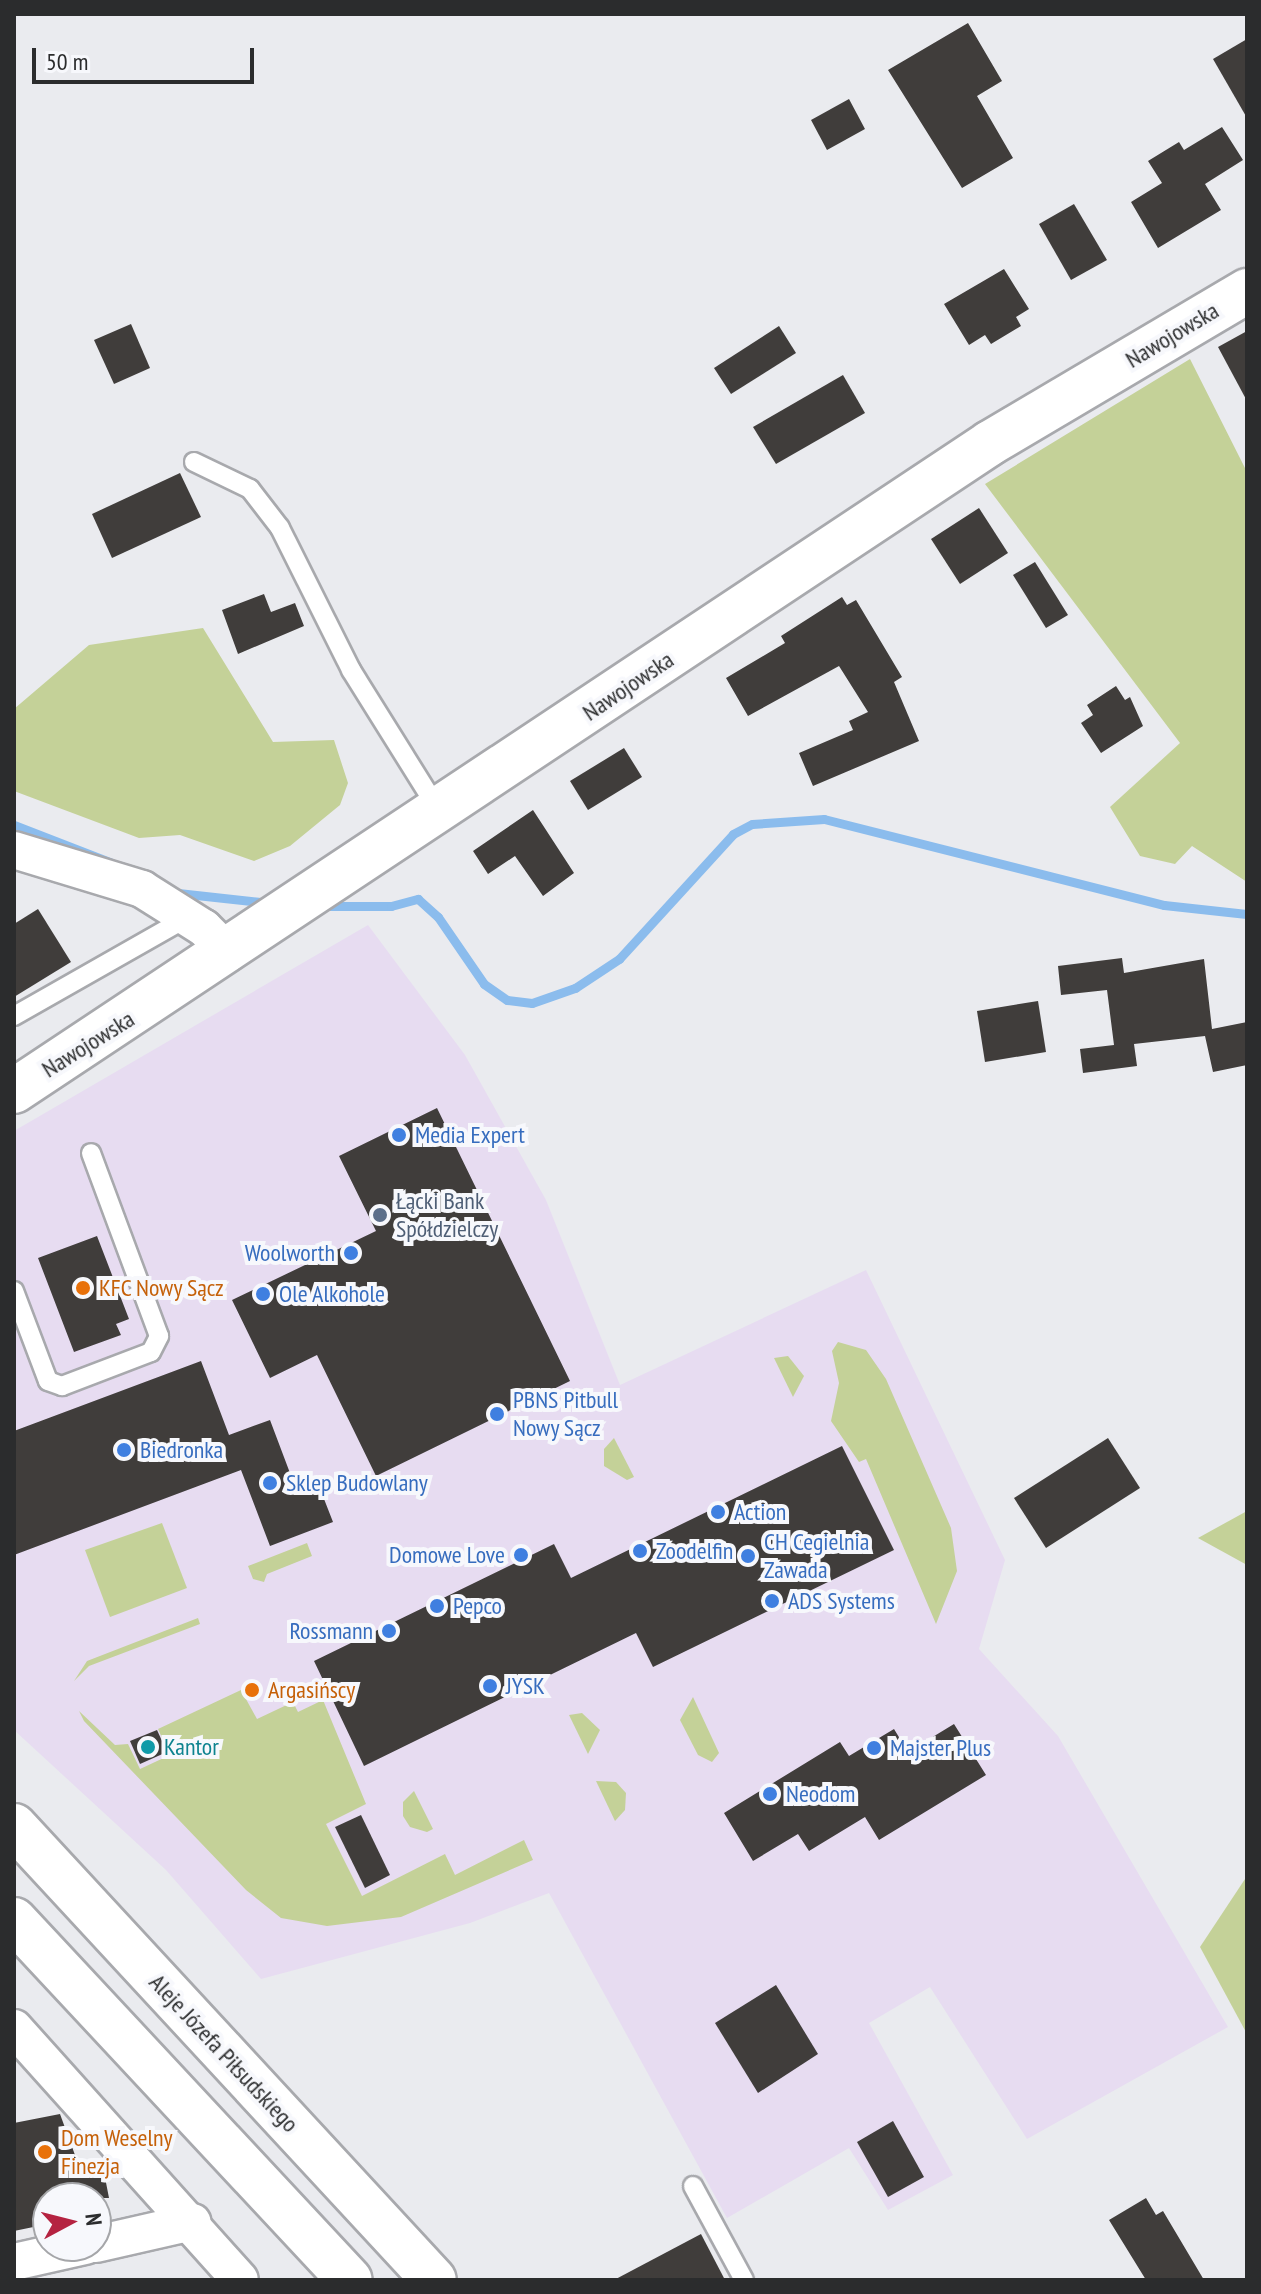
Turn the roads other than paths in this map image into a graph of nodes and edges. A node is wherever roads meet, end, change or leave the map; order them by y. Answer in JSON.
{"nodes":[{"id":1,"x":1247,"y":291,"type":"edge"},
{"id":2,"x":194,"y":462,"type":"dead end"},
{"id":3,"x":440,"y":812,"type":"junction"},
{"id":4,"x":14,"y":850,"type":"edge"},
{"id":5,"x":188,"y":917,"type":"junction"},
{"id":6,"x":229,"y":953,"type":"junction"},
{"id":7,"x":14,"y":1016,"type":"edge"},
{"id":8,"x":14,"y":1091,"type":"edge"},
{"id":9,"x":91,"y":1153,"type":"dead end"},
{"id":10,"x":14,"y":1291,"type":"edge"},
{"id":11,"x":14,"y":1826,"type":"edge"},
{"id":12,"x":14,"y":1920,"type":"edge"},
{"id":13,"x":14,"y":2028,"type":"edge"},
{"id":14,"x":693,"y":2186,"type":"dead end"},
{"id":15,"x":193,"y":2222,"type":"junction"},
{"id":16,"x":112,"y":2240,"type":"edge"},
{"id":17,"x":240,"y":2280,"type":"edge"},
{"id":18,"x":350,"y":2280,"type":"edge"},
{"id":19,"x":434,"y":2280,"type":"edge"},
{"id":20,"x":744,"y":2280,"type":"edge"}],
"edges":[{"from":1,"to":3,"type":"street","name":"Nawojowska"},
{"from":2,"to":3,"type":"lane"},
{"from":3,"to":6,"type":"street","name":"Nawojowska"},
{"from":4,"to":5,"type":"street"},
{"from":5,"to":6,"type":"street"},
{"from":5,"to":7,"type":"lane"},
{"from":6,"to":8,"type":"street","name":"Nawojowska"},
{"from":9,"to":10,"type":"lane"},
{"from":11,"to":19,"type":"street","name":"Aleje Józefa Piłsudskiego"},
{"from":12,"to":18,"type":"street"},
{"from":13,"to":15,"type":"street"},
{"from":14,"to":20,"type":"lane"},
{"from":15,"to":16,"type":"street"},
{"from":15,"to":17,"type":"street"}]}
